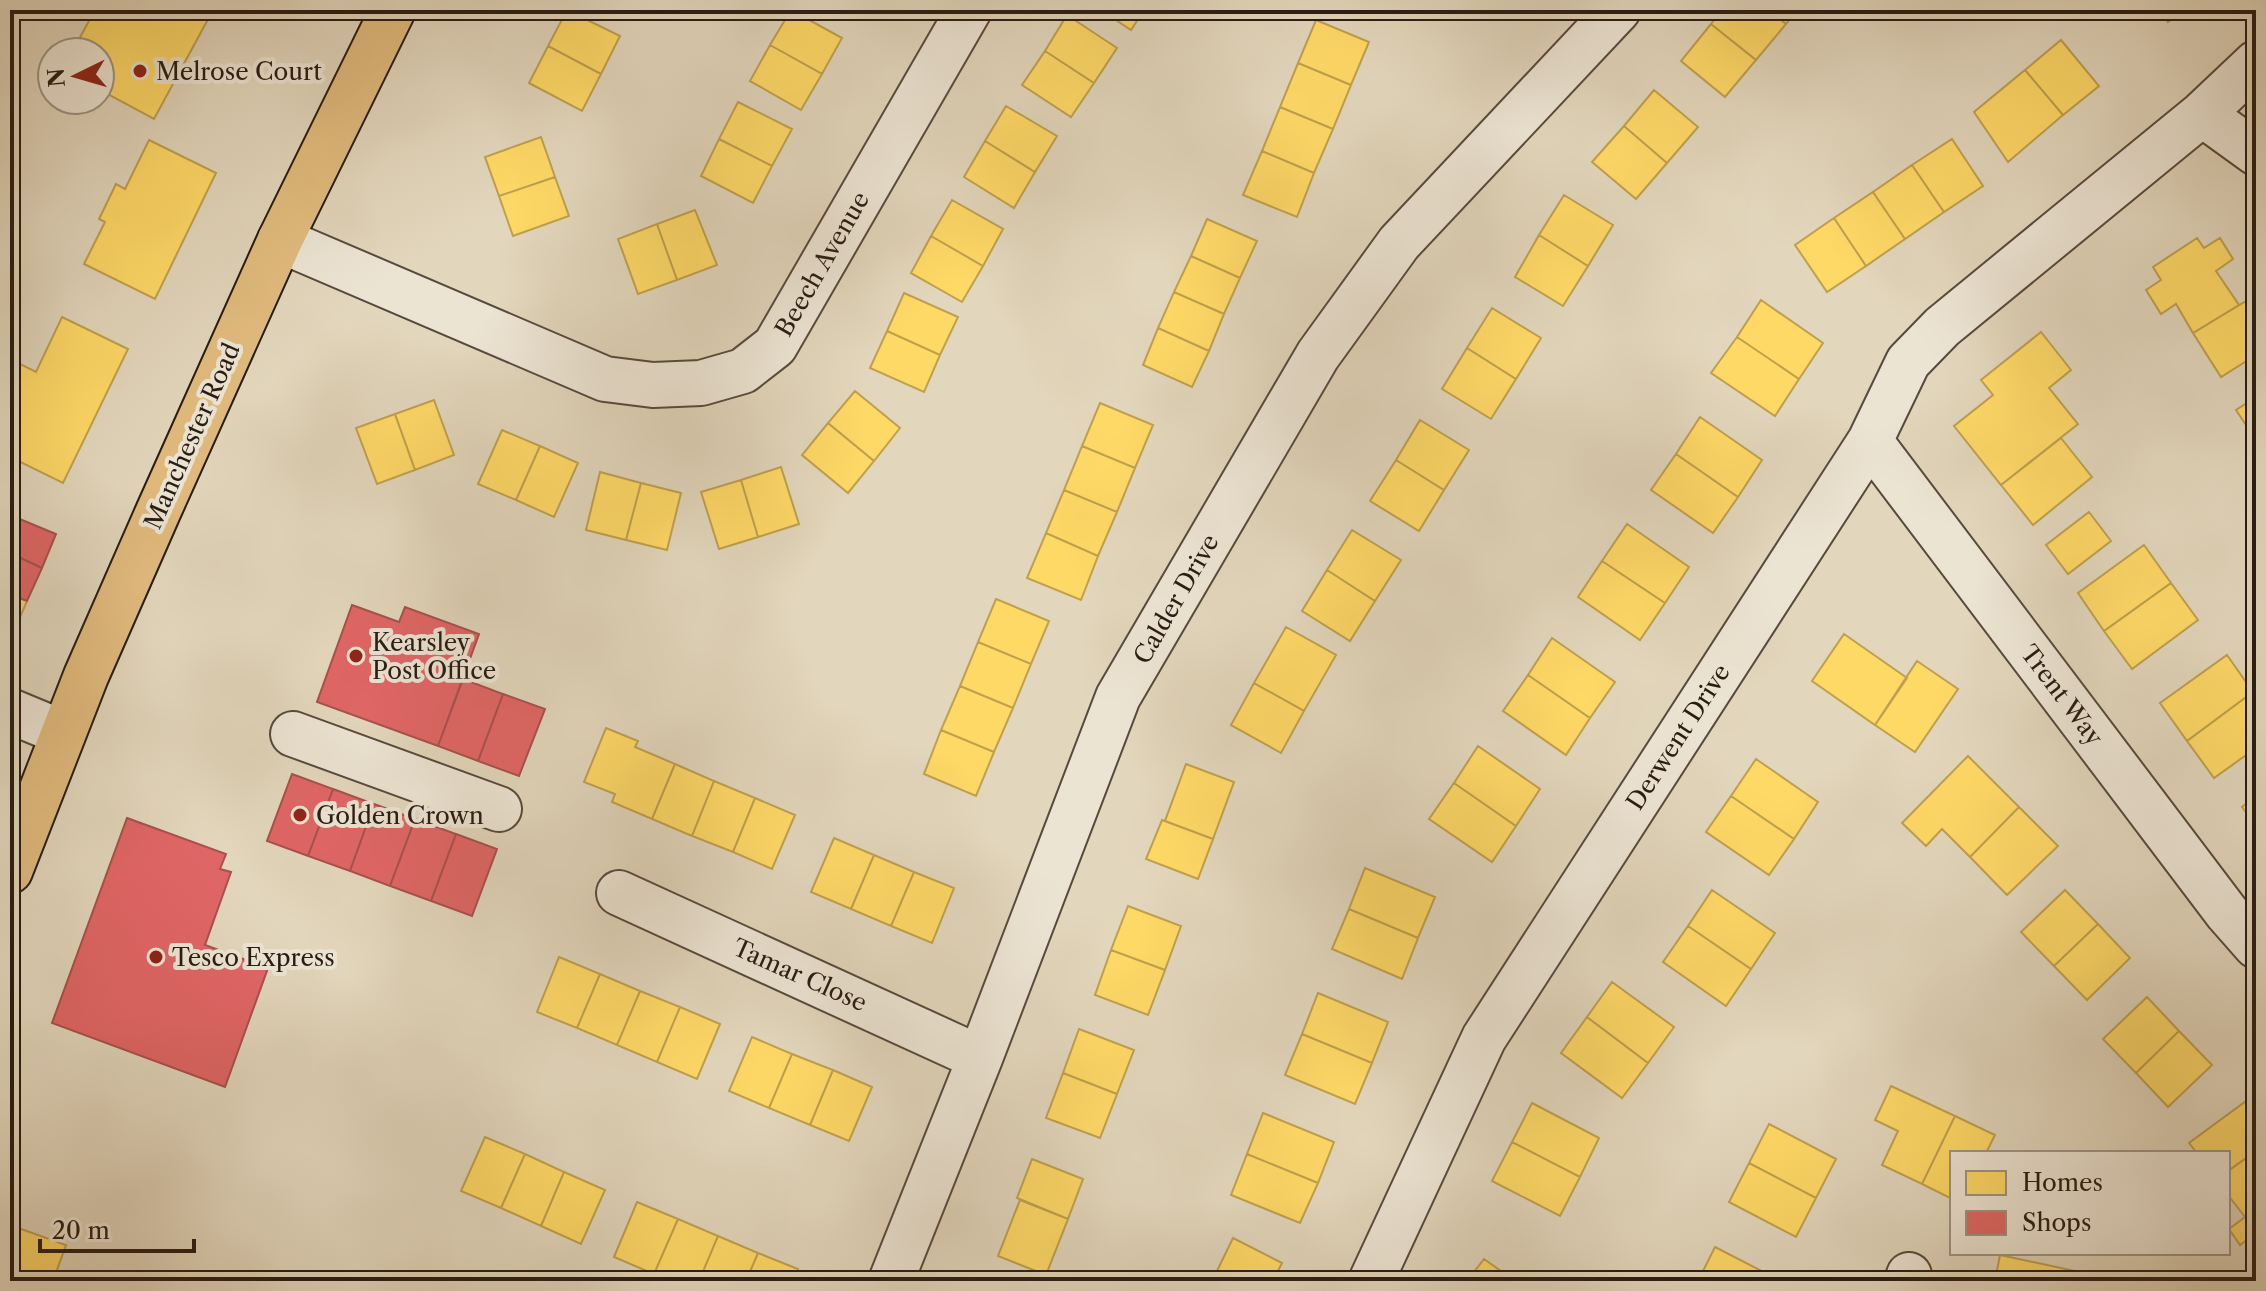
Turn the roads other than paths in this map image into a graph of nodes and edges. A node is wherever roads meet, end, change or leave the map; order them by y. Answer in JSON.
{"nodes":[{"id":1,"x":393,"y":10,"type":"edge"},
{"id":2,"x":969,"y":10,"type":"edge"},
{"id":3,"x":1618,"y":10,"type":"edge"},
{"id":4,"x":2256,"y":63,"type":"edge"},
{"id":5,"x":2202,"y":114,"type":"junction"},
{"id":6,"x":2256,"y":153,"type":"edge"},
{"id":7,"x":280,"y":240,"type":"junction"},
{"id":8,"x":1870,"y":441,"type":"junction"},
{"id":9,"x":10,"y":711,"type":"edge"},
{"id":10,"x":63,"y":733,"type":"junction"},
{"id":11,"x":293,"y":734,"type":"dead end"},
{"id":12,"x":499,"y":809,"type":"dead end"},
{"id":13,"x":10,"y":871,"type":"edge"},
{"id":14,"x":619,"y":893,"type":"dead end"},
{"id":15,"x":2256,"y":946,"type":"edge"},
{"id":16,"x":980,"y":1058,"type":"junction"},
{"id":17,"x":891,"y":1281,"type":"edge"},
{"id":18,"x":1371,"y":1281,"type":"edge"}],
"edges":[{"from":1,"to":7,"type":"main road","name":"Manchester Road"},
{"from":2,"to":7,"type":"street","name":"Beech Avenue"},
{"from":3,"to":16,"type":"street","name":"Calder Drive"},
{"from":4,"to":5,"type":"street"},
{"from":5,"to":6,"type":"street"},
{"from":5,"to":8,"type":"street","name":"Derwent Drive"},
{"from":7,"to":10,"type":"main road","name":"Manchester Road"},
{"from":8,"to":15,"type":"street","name":"Trent Way"},
{"from":8,"to":18,"type":"street","name":"Derwent Drive"},
{"from":9,"to":10,"type":"street"},
{"from":10,"to":13,"type":"main road","name":"Manchester Road"},
{"from":11,"to":12,"type":"street"},
{"from":14,"to":16,"type":"street","name":"Tamar Close"},
{"from":16,"to":17,"type":"street","name":"Calder Drive"}]}
